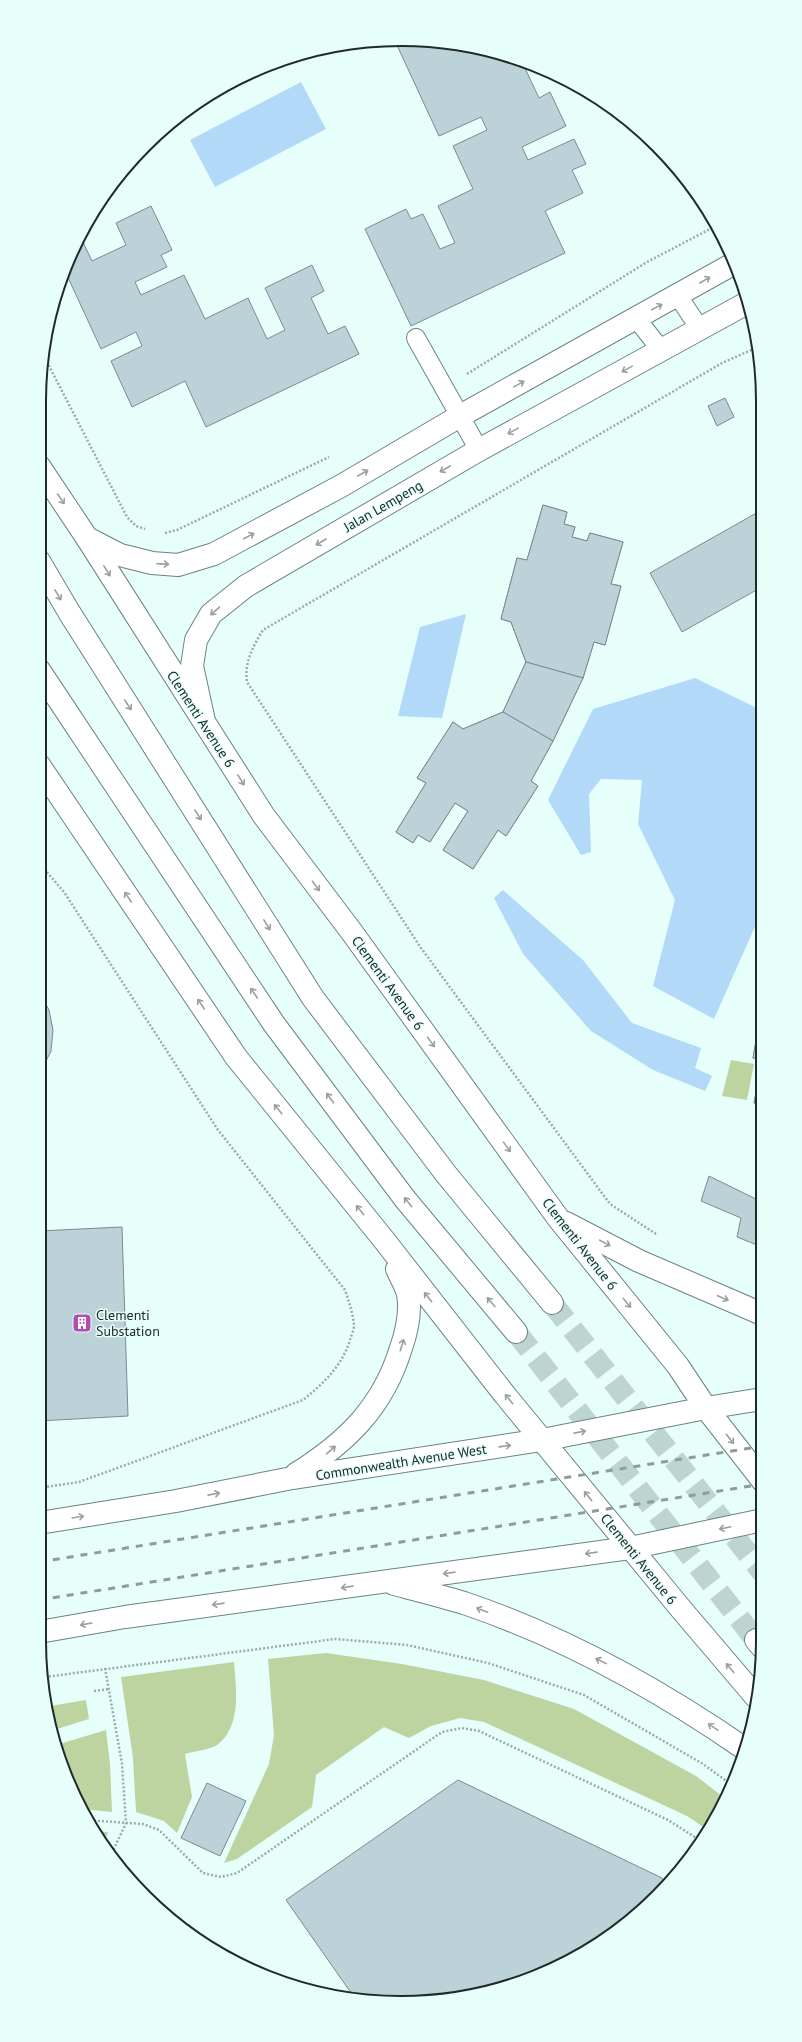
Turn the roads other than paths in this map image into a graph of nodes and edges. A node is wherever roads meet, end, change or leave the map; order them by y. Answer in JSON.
{"nodes":[{"id":1,"x":729,"y":266,"type":"edge"},
{"id":2,"x":678,"y":296,"type":"junction"},
{"id":3,"x":743,"y":305,"type":"edge"},
{"id":4,"x":636,"y":318,"type":"junction"},
{"id":5,"x":700,"y":329,"type":"junction"},
{"id":6,"x":416,"y":338,"type":"dead end"},
{"id":7,"x":661,"y":350,"type":"junction"},
{"id":8,"x":460,"y":416,"type":"junction"},
{"id":9,"x":479,"y":450,"type":"junction"},
{"id":10,"x":46,"y":476,"type":"edge"},
{"id":11,"x":87,"y":538,"type":"junction"},
{"id":12,"x":46,"y":573,"type":"edge"},
{"id":13,"x":46,"y":681,"type":"edge"},
{"id":14,"x":205,"y":724,"type":"junction"},
{"id":15,"x":46,"y":774,"type":"edge"},
{"id":16,"x":558,"y":1218,"type":"junction"},
{"id":17,"x":384,"y":1240,"type":"junction"},
{"id":18,"x":552,"y":1303,"type":"tunnel mouth"},
{"id":19,"x":756,"y":1311,"type":"edge"},
{"id":20,"x":516,"y":1332,"type":"tunnel mouth"},
{"id":21,"x":756,"y":1400,"type":"edge"},
{"id":22,"x":706,"y":1408,"type":"junction"},
{"id":23,"x":542,"y":1440,"type":"junction"},
{"id":24,"x":756,"y":1472,"type":"edge"},
{"id":25,"x":287,"y":1479,"type":"junction"},
{"id":26,"x":756,"y":1521,"type":"edge"},
{"id":27,"x":46,"y":1522,"type":"edge"},
{"id":28,"x":630,"y":1548,"type":"junction"},
{"id":29,"x":386,"y":1582,"type":"junction"},
{"id":30,"x":46,"y":1631,"type":"edge"},
{"id":31,"x":752,"y":1692,"type":"edge"},
{"id":32,"x":740,"y":1745,"type":"edge"}],
"edges":[{"from":2,"to":1,"type":"main road","one_way":true},
{"from":4,"to":2,"type":"main road","one_way":true},
{"from":2,"to":5,"type":"lane"},
{"from":3,"to":5,"type":"main road","name":"Jalan Lempeng"},
{"from":4,"to":7,"type":"lane"},
{"from":8,"to":4,"type":"main road","one_way":true},
{"from":5,"to":7,"type":"main road","name":"Jalan Lempeng"},
{"from":6,"to":8,"type":"lane"},
{"from":7,"to":9,"type":"main road","name":"Jalan Lempeng","one_way":true},
{"from":8,"to":9,"type":"lane"},
{"from":11,"to":8,"type":"main road","one_way":true},
{"from":9,"to":14,"type":"main road","name":"Jalan Lempeng","one_way":true},
{"from":10,"to":11,"type":"main road","name":"Clementi Avenue 6","one_way":true},
{"from":11,"to":14,"type":"main road","name":"Clementi Avenue 6","one_way":true},
{"from":12,"to":18,"type":"main road","one_way":true},
{"from":20,"to":13,"type":"main road","one_way":true},
{"from":14,"to":16,"type":"main road","name":"Clementi Avenue 6","one_way":true},
{"from":17,"to":15,"type":"main road","name":"Clementi Avenue 6","one_way":true},
{"from":16,"to":19,"type":"main road","one_way":true},
{"from":16,"to":22,"type":"main road","name":"Clementi Avenue 6","one_way":true},
{"from":23,"to":17,"type":"main road","name":"Clementi Avenue 6","one_way":true},
{"from":25,"to":17,"type":"main road","one_way":true},
{"from":21,"to":22,"type":"main road","name":"Commonwealth Avenue West"},
{"from":23,"to":22,"type":"main road","name":"Commonwealth Avenue West","one_way":true},
{"from":22,"to":24,"type":"main road","name":"Clementi Avenue 6","one_way":true},
{"from":25,"to":23,"type":"main road","name":"Commonwealth Avenue West","one_way":true},
{"from":28,"to":23,"type":"main road","name":"Clementi Avenue 6","one_way":true},
{"from":27,"to":25,"type":"main road","name":"Commonwealth Avenue West","one_way":true},
{"from":26,"to":28,"type":"main road","one_way":true},
{"from":28,"to":29,"type":"main road","one_way":true},
{"from":31,"to":28,"type":"main road","name":"Clementi Avenue 6","one_way":true},
{"from":29,"to":30,"type":"main road","one_way":true},
{"from":32,"to":29,"type":"main road","one_way":true}]}
